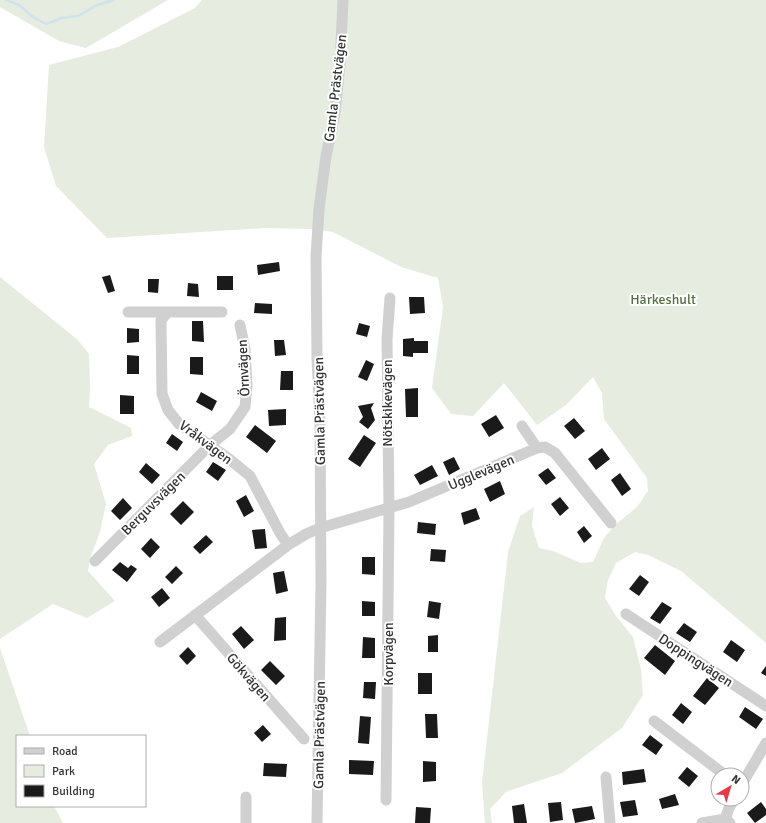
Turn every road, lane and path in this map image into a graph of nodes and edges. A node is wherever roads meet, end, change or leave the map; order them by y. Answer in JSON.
{"nodes":[{"id":1,"x":343,"y":0,"type":"edge"},
{"id":2,"x":390,"y":298,"type":"dead end"},
{"id":3,"x":128,"y":312,"type":"dead end"},
{"id":4,"x":168,"y":312,"type":"junction"},
{"id":5,"x":222,"y":312,"type":"dead end"},
{"id":6,"x":240,"y":325,"type":"dead end"},
{"id":7,"x":522,"y":426,"type":"dead end"},
{"id":8,"x":210,"y":446,"type":"junction"},
{"id":9,"x":537,"y":448,"type":"junction"},
{"id":10,"x":389,"y":508,"type":"junction"},
{"id":11,"x":611,"y":523,"type":"dead end"},
{"id":12,"x":320,"y":528,"type":"junction"},
{"id":13,"x":288,"y":545,"type":"junction"},
{"id":14,"x":95,"y":561,"type":"dead end"},
{"id":15,"x":626,"y":614,"type":"dead end"},
{"id":16,"x":195,"y":615,"type":"junction"},
{"id":17,"x":160,"y":642,"type":"dead end"},
{"id":18,"x":766,"y":706,"type":"edge"},
{"id":19,"x":654,"y":721,"type":"dead end"},
{"id":20,"x":304,"y":739,"type":"dead end"},
{"id":21,"x":766,"y":743,"type":"edge"},
{"id":22,"x":714,"y":767,"type":"edge"},
{"id":23,"x":750,"y":770,"type":"edge"},
{"id":24,"x":606,"y":777,"type":"dead end"},
{"id":25,"x":246,"y":797,"type":"dead end"},
{"id":26,"x":386,"y":800,"type":"dead end"},
{"id":27,"x":729,"y":807,"type":"edge"},
{"id":28,"x":727,"y":821,"type":"edge"},
{"id":29,"x":246,"y":823,"type":"edge"},
{"id":30,"x":317,"y":823,"type":"edge"},
{"id":31,"x":610,"y":823,"type":"edge"},
{"id":32,"x":702,"y":823,"type":"edge"}],
"edges":[{"from":1,"to":12,"type":"street","name":"Gamla Prästvägen"},
{"from":2,"to":10,"type":"street","name":"Nötskikevägen"},
{"from":3,"to":4,"type":"street"},
{"from":4,"to":5,"type":"street"},
{"from":4,"to":8,"type":"street","name":"Vråkvägen"},
{"from":6,"to":8,"type":"street","name":"Örnvägen"},
{"from":7,"to":9,"type":"street"},
{"from":8,"to":13,"type":"street","name":"Vråkvägen"},
{"from":8,"to":14,"type":"street","name":"Berguvsvägen"},
{"from":9,"to":10,"type":"street","name":"Ugglevägen"},
{"from":9,"to":11,"type":"street"},
{"from":10,"to":12,"type":"street","name":"Ugglevägen"},
{"from":10,"to":26,"type":"street","name":"Korpvägen"},
{"from":12,"to":13,"type":"street"},
{"from":12,"to":30,"type":"street","name":"Gamla Prästvägen"},
{"from":13,"to":16,"type":"street"},
{"from":15,"to":18,"type":"street","name":"Doppingvägen"},
{"from":16,"to":17,"type":"street"},
{"from":16,"to":20,"type":"street","name":"Gökvägen"},
{"from":19,"to":22,"type":"street"},
{"from":21,"to":23,"type":"street"},
{"from":24,"to":31,"type":"street"},
{"from":25,"to":29,"type":"street"},
{"from":27,"to":28,"type":"street"},
{"from":28,"to":32,"type":"street"}]}
